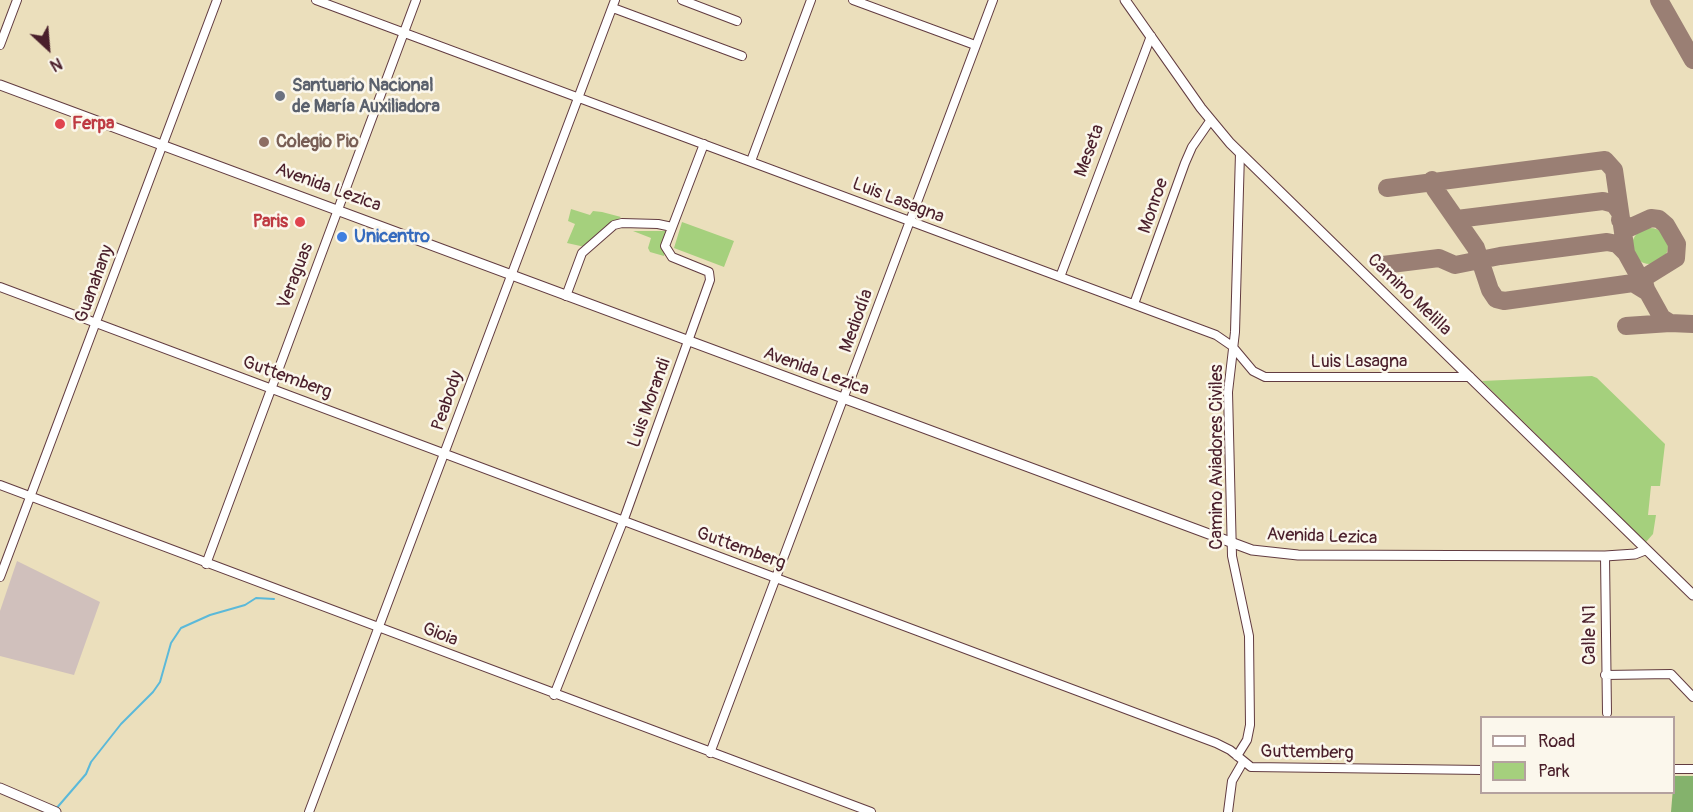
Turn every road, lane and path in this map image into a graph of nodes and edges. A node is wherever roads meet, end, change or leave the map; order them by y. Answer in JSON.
{"nodes":[{"id":1,"x":17,"y":0,"type":"edge"},
{"id":2,"x":217,"y":0,"type":"edge"},
{"id":3,"x":316,"y":0,"type":"edge"},
{"id":4,"x":416,"y":0,"type":"edge"},
{"id":5,"x":682,"y":0,"type":"edge"},
{"id":6,"x":811,"y":0,"type":"edge"},
{"id":7,"x":853,"y":0,"type":"edge"},
{"id":8,"x":993,"y":0,"type":"edge"},
{"id":9,"x":1125,"y":0,"type":"edge"},
{"id":10,"x":614,"y":4,"type":"edge"},
{"id":11,"x":737,"y":21,"type":"dead end"},
{"id":12,"x":404,"y":31,"type":"junction"},
{"id":13,"x":1151,"y":36,"type":"junction"},
{"id":14,"x":0,"y":45,"type":"edge"},
{"id":15,"x":975,"y":45,"type":"junction"},
{"id":16,"x":742,"y":56,"type":"dead end"},
{"id":17,"x":0,"y":85,"type":"edge"},
{"id":18,"x":579,"y":96,"type":"junction"},
{"id":19,"x":1210,"y":121,"type":"junction"},
{"id":20,"x":162,"y":144,"type":"junction"},
{"id":21,"x":704,"y":144,"type":"junction"},
{"id":22,"x":1240,"y":153,"type":"junction"},
{"id":23,"x":751,"y":161,"type":"junction"},
{"id":24,"x":337,"y":210,"type":"junction"},
{"id":25,"x":910,"y":222,"type":"junction"},
{"id":26,"x":672,"y":227,"type":"junction"},
{"id":27,"x":512,"y":275,"type":"junction"},
{"id":28,"x":1060,"y":277,"type":"junction"},
{"id":29,"x":0,"y":287,"type":"edge"},
{"id":30,"x":566,"y":296,"type":"junction"},
{"id":31,"x":1134,"y":304,"type":"junction"},
{"id":32,"x":97,"y":324,"type":"junction"},
{"id":33,"x":688,"y":342,"type":"junction"},
{"id":34,"x":1232,"y":346,"type":"junction"},
{"id":35,"x":1470,"y":377,"type":"junction"},
{"id":36,"x":270,"y":388,"type":"junction"},
{"id":37,"x":844,"y":400,"type":"junction"},
{"id":38,"x":446,"y":453,"type":"junction"},
{"id":39,"x":0,"y":485,"type":"edge"},
{"id":40,"x":30,"y":496,"type":"junction"},
{"id":41,"x":624,"y":519,"type":"junction"},
{"id":42,"x":1233,"y":545,"type":"junction"},
{"id":43,"x":1645,"y":550,"type":"junction"},
{"id":44,"x":1605,"y":556,"type":"junction"},
{"id":45,"x":206,"y":564,"type":"junction"},
{"id":46,"x":0,"y":577,"type":"edge"},
{"id":47,"x":777,"y":579,"type":"junction"},
{"id":48,"x":1693,"y":595,"type":"edge"},
{"id":49,"x":378,"y":627,"type":"junction"},
{"id":50,"x":1605,"y":675,"type":"junction"},
{"id":51,"x":554,"y":694,"type":"junction"},
{"id":52,"x":1693,"y":697,"type":"edge"},
{"id":53,"x":1607,"y":713,"type":"dead end"},
{"id":54,"x":710,"y":753,"type":"junction"},
{"id":55,"x":1240,"y":759,"type":"junction"},
{"id":56,"x":1693,"y":769,"type":"edge"},
{"id":57,"x":1480,"y":770,"type":"edge"},
{"id":58,"x":1675,"y":770,"type":"edge"},
{"id":59,"x":0,"y":788,"type":"edge"},
{"id":60,"x":52,"y":810,"type":"edge"},
{"id":61,"x":309,"y":812,"type":"edge"},
{"id":62,"x":871,"y":812,"type":"edge"},
{"id":63,"x":1228,"y":812,"type":"edge"}],
"edges":[{"from":1,"to":14,"type":"street"},
{"from":2,"to":20,"type":"street","name":"Guanahany"},
{"from":3,"to":12,"type":"street","name":"Luis Lasagna"},
{"from":4,"to":12,"type":"street","name":"Veraguas"},
{"from":5,"to":11,"type":"street"},
{"from":6,"to":23,"type":"street"},
{"from":7,"to":15,"type":"street"},
{"from":8,"to":15,"type":"street","name":"Mediodía"},
{"from":9,"to":13,"type":"street","name":"Camino Melilla"},
{"from":10,"to":16,"type":"street"},
{"from":10,"to":18,"type":"street","name":"Peabody"},
{"from":12,"to":18,"type":"street","name":"Luis Lasagna"},
{"from":12,"to":24,"type":"street","name":"Veraguas"},
{"from":13,"to":19,"type":"street","name":"Camino Melilla"},
{"from":13,"to":28,"type":"street","name":"Meseta"},
{"from":15,"to":25,"type":"street","name":"Mediodía"},
{"from":17,"to":20,"type":"street","name":"Avenida Lezica"},
{"from":18,"to":21,"type":"street","name":"Luis Lasagna"},
{"from":18,"to":27,"type":"street","name":"Peabody"},
{"from":19,"to":22,"type":"street","name":"Camino Melilla"},
{"from":19,"to":31,"type":"street","name":"Monroe"},
{"from":20,"to":24,"type":"street","name":"Avenida Lezica"},
{"from":20,"to":32,"type":"street","name":"Guanahany"},
{"from":21,"to":23,"type":"street","name":"Luis Lasagna"},
{"from":21,"to":26,"type":"street","name":"Luis Morandi"},
{"from":22,"to":34,"type":"street","name":"Camino Aviadores Civiles"},
{"from":22,"to":35,"type":"street","name":"Camino Melilla"},
{"from":23,"to":25,"type":"street","name":"Luis Lasagna"},
{"from":24,"to":27,"type":"street","name":"Avenida Lezica"},
{"from":24,"to":36,"type":"street","name":"Veraguas"},
{"from":25,"to":28,"type":"street","name":"Luis Lasagna"},
{"from":25,"to":37,"type":"street","name":"Mediodía"},
{"from":26,"to":30,"type":"street"},
{"from":26,"to":33,"type":"street","name":"Luis Morandi"},
{"from":27,"to":30,"type":"street","name":"Avenida Lezica"},
{"from":27,"to":38,"type":"street","name":"Peabody"},
{"from":28,"to":31,"type":"street","name":"Luis Lasagna"},
{"from":29,"to":32,"type":"street","name":"Guttemberg"},
{"from":30,"to":33,"type":"street","name":"Avenida Lezica"},
{"from":31,"to":34,"type":"street","name":"Luis Lasagna"},
{"from":32,"to":36,"type":"street","name":"Guttemberg"},
{"from":32,"to":40,"type":"street","name":"Guanahany"},
{"from":33,"to":37,"type":"street","name":"Avenida Lezica"},
{"from":33,"to":41,"type":"street","name":"Luis Morandi"},
{"from":34,"to":35,"type":"street","name":"Luis Lasagna"},
{"from":34,"to":42,"type":"street","name":"Camino Aviadores Civiles"},
{"from":35,"to":43,"type":"street","name":"Camino Melilla"},
{"from":36,"to":38,"type":"street","name":"Guttemberg"},
{"from":36,"to":45,"type":"street","name":"Veraguas"},
{"from":37,"to":42,"type":"street","name":"Avenida Lezica"},
{"from":37,"to":47,"type":"street","name":"Mediodía"},
{"from":38,"to":41,"type":"street","name":"Guttemberg"},
{"from":38,"to":49,"type":"street","name":"Peabody"},
{"from":39,"to":40,"type":"street","name":"Gioia"},
{"from":40,"to":45,"type":"street","name":"Gioia"},
{"from":40,"to":46,"type":"street","name":"Guanahany"},
{"from":41,"to":47,"type":"street","name":"Guttemberg"},
{"from":41,"to":51,"type":"street","name":"Luis Morandi"},
{"from":42,"to":44,"type":"street","name":"Avenida Lezica"},
{"from":42,"to":55,"type":"street","name":"Camino Aviadores Civiles"},
{"from":43,"to":44,"type":"street","name":"Avenida Lezica"},
{"from":43,"to":48,"type":"street","name":"Camino Melilla"},
{"from":44,"to":50,"type":"street","name":"Calle N1"},
{"from":45,"to":49,"type":"street","name":"Gioia"},
{"from":47,"to":54,"type":"street","name":"Mediodía"},
{"from":47,"to":55,"type":"street","name":"Guttemberg"},
{"from":49,"to":51,"type":"street","name":"Gioia"},
{"from":49,"to":61,"type":"street","name":"Peabody"},
{"from":50,"to":52,"type":"street"},
{"from":50,"to":53,"type":"street","name":"Calle N1"},
{"from":51,"to":54,"type":"street","name":"Gioia"},
{"from":54,"to":62,"type":"street","name":"Gioia"},
{"from":55,"to":57,"type":"street","name":"Guttemberg"},
{"from":55,"to":63,"type":"street","name":"Camino Aviadores Civiles"},
{"from":56,"to":58,"type":"street"},
{"from":59,"to":60,"type":"street"}]}
